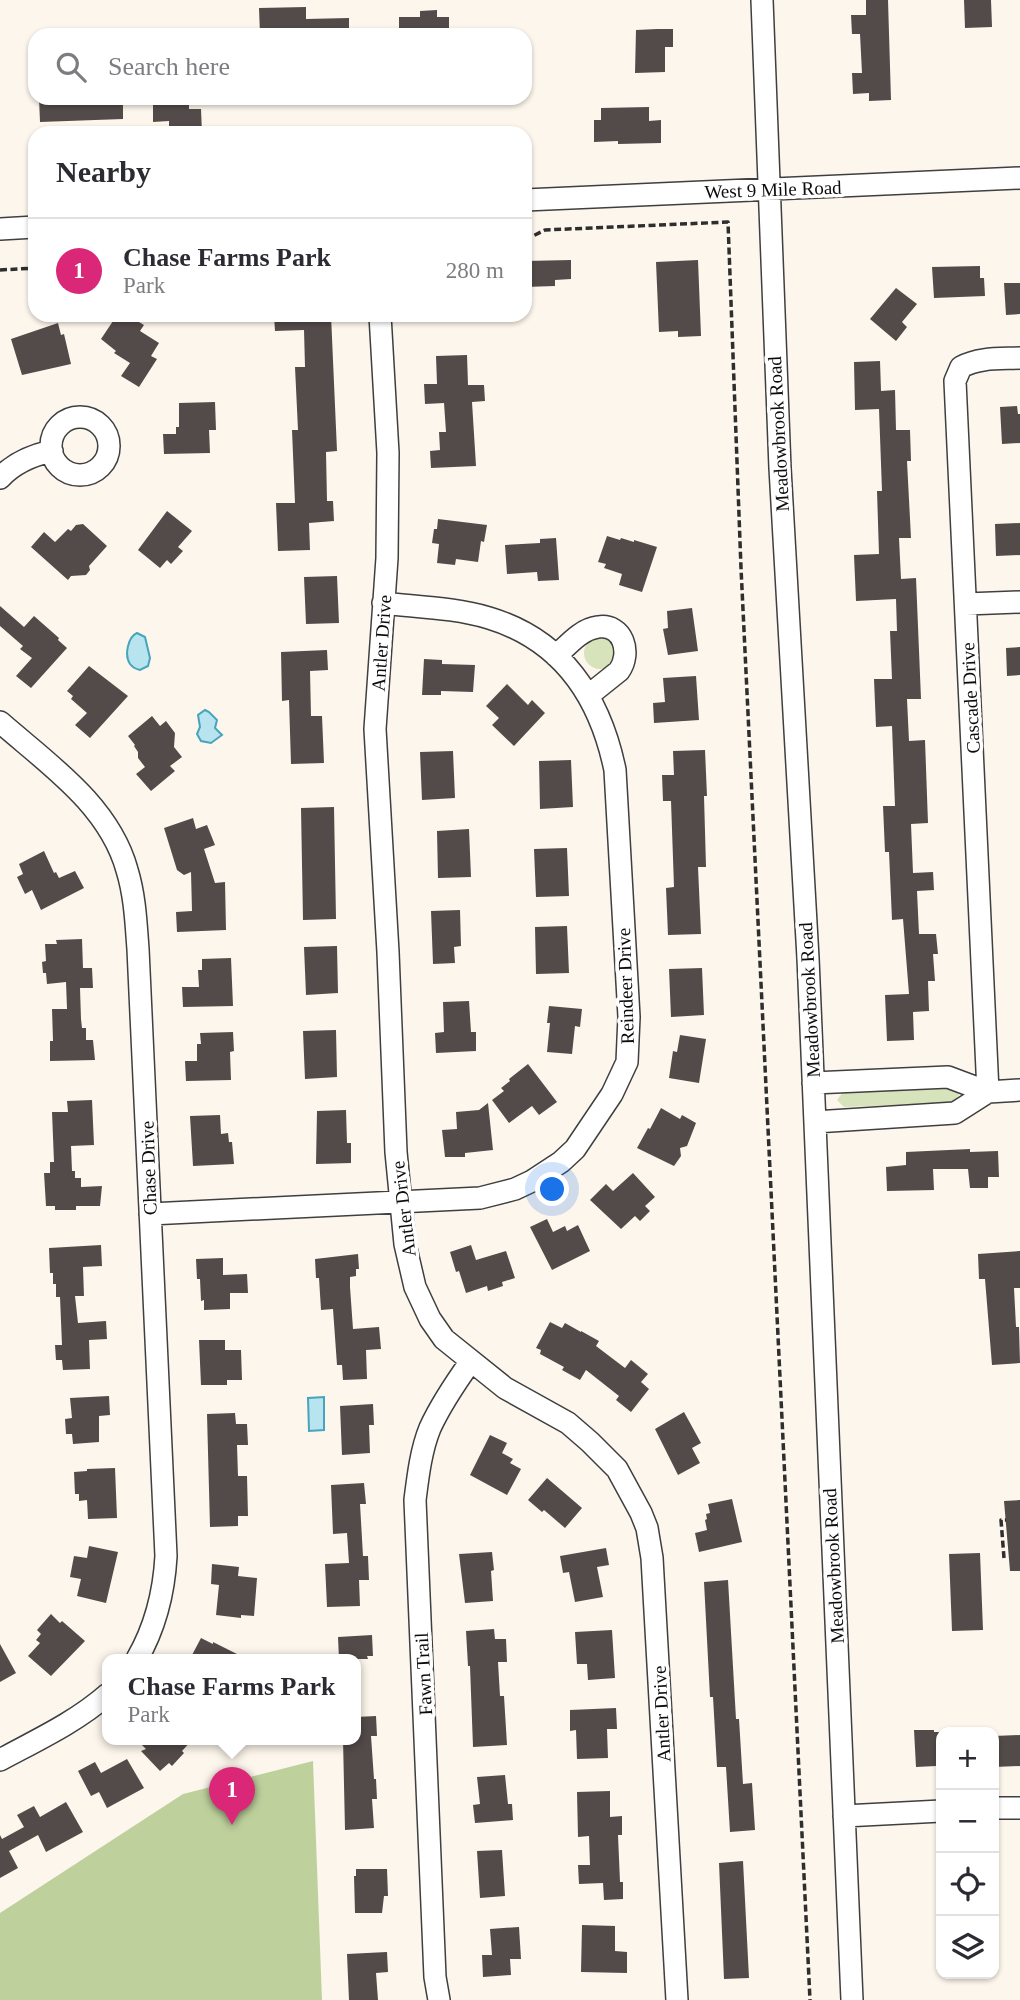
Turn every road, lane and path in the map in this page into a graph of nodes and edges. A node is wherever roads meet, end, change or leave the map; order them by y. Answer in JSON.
{"nodes":[{"id":1,"x":762,"y":0,"type":"edge"},
{"id":2,"x":1020,"y":178,"type":"edge"},
{"id":3,"x":768,"y":191,"type":"junction"},
{"id":4,"x":532,"y":200,"type":"edge"},
{"id":5,"x":28,"y":227,"type":"edge"},
{"id":6,"x":0,"y":229,"type":"edge"},
{"id":7,"x":532,"y":236,"type":"edge"},
{"id":8,"x":28,"y":268,"type":"edge"},
{"id":9,"x":0,"y":270,"type":"edge"},
{"id":10,"x":380,"y":322,"type":"edge"},
{"id":11,"x":1020,"y":358,"type":"edge"},
{"id":12,"x":52,"y":451,"type":"dead end"},
{"id":13,"x":0,"y":478,"type":"edge"},
{"id":14,"x":1020,"y":602,"type":"edge"},
{"id":15,"x":383,"y":603,"type":"junction"},
{"id":16,"x":966,"y":604,"type":"junction"},
{"id":17,"x":556,"y":656,"type":"junction"},
{"id":18,"x":589,"y":695,"type":"junction"},
{"id":19,"x":0,"y":722,"type":"edge"},
{"id":20,"x":813,"y":1083,"type":"junction"},
{"id":21,"x":1020,"y":1090,"type":"edge"},
{"id":22,"x":988,"y":1091,"type":"junction"},
{"id":23,"x":815,"y":1122,"type":"junction"},
{"id":24,"x":401,"y":1201,"type":"junction"},
{"id":25,"x":150,"y":1214,"type":"junction"},
{"id":26,"x":471,"y":1361,"type":"junction"},
{"id":27,"x":1006,"y":1520,"type":"dead end"},
{"id":28,"x":1004,"y":1558,"type":"dead end"},
{"id":29,"x":139,"y":1654,"type":"edge"},
{"id":30,"x":102,"y":1698,"type":"edge"},
{"id":31,"x":0,"y":1760,"type":"edge"},
{"id":32,"x":999,"y":1808,"type":"edge"},
{"id":33,"x":1020,"y":1808,"type":"edge"},
{"id":34,"x":936,"y":1811,"type":"edge"},
{"id":35,"x":844,"y":1816,"type":"junction"},
{"id":36,"x":439,"y":2000,"type":"edge"},
{"id":37,"x":677,"y":2000,"type":"edge"},
{"id":38,"x":810,"y":2000,"type":"edge"},
{"id":39,"x":852,"y":2000,"type":"edge"}],
"edges":[{"from":1,"to":3,"type":"street","name":"Meadowbrook Road"},
{"from":2,"to":3,"type":"street","name":"West 9 Mile Road"},
{"from":3,"to":4,"type":"street","name":"West 9 Mile Road"},
{"from":3,"to":20,"type":"street","name":"Meadowbrook Road"},
{"from":5,"to":6,"type":"street"},
{"from":7,"to":38,"type":"path"},
{"from":8,"to":9,"type":"path"},
{"from":10,"to":15,"type":"street","name":"Antler Drive"},
{"from":11,"to":16,"type":"street","name":"Cascade Drive"},
{"from":12,"to":13,"type":"street"},
{"from":14,"to":16,"type":"street"},
{"from":15,"to":17,"type":"street","name":"Reindeer Drive"},
{"from":15,"to":24,"type":"street","name":"Antler Drive"},
{"from":16,"to":22,"type":"street","name":"Cascade Drive"},
{"from":17,"to":18,"type":"street","name":"Reindeer Drive"},
{"from":17,"to":18,"type":"street"},
{"from":18,"to":24,"type":"street","name":"Reindeer Drive"},
{"from":19,"to":25,"type":"street","name":"Chase Drive"},
{"from":20,"to":22,"type":"street"},
{"from":20,"to":23,"type":"street","name":"Meadowbrook Road"},
{"from":21,"to":22,"type":"street"},
{"from":22,"to":23,"type":"street"},
{"from":23,"to":35,"type":"street","name":"Meadowbrook Road"},
{"from":24,"to":25,"type":"street","name":"Reindeer Drive"},
{"from":24,"to":26,"type":"street","name":"Antler Drive"},
{"from":25,"to":29,"type":"street","name":"Chase Drive"},
{"from":26,"to":36,"type":"street","name":"Fawn Trail"},
{"from":26,"to":37,"type":"street","name":"Antler Drive"},
{"from":27,"to":28,"type":"path"},
{"from":30,"to":31,"type":"street"},
{"from":32,"to":33,"type":"street"},
{"from":34,"to":35,"type":"street"},
{"from":35,"to":39,"type":"street","name":"Meadowbrook Road"}]}
